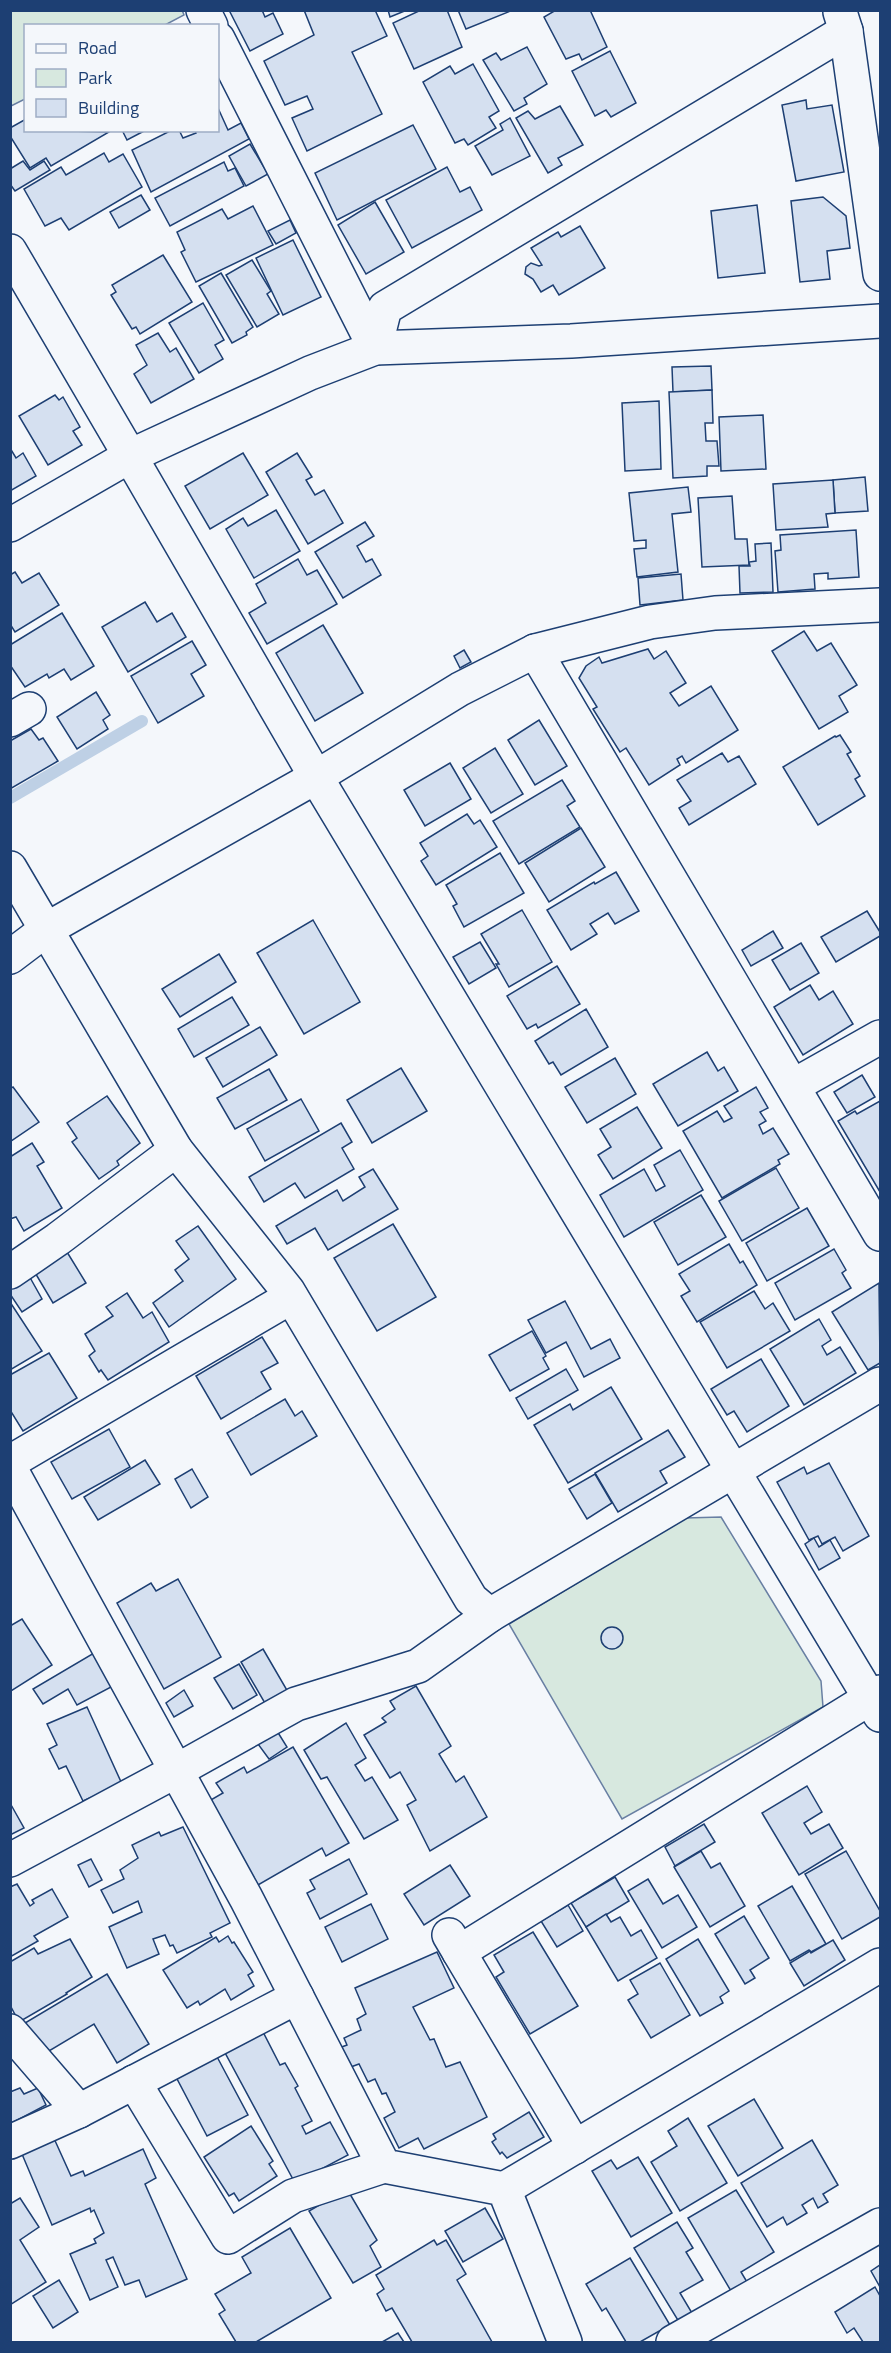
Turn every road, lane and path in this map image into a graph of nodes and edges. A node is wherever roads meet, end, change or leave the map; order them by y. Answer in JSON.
{"nodes":[{"id":1,"x":203,"y":10,"type":"edge"},
{"id":2,"x":843,"y":21,"type":"edge"},
{"id":3,"x":210,"y":24,"type":"edge"},
{"id":4,"x":219,"y":41,"type":"edge"},
{"id":5,"x":10,"y":250,"type":"edge"},
{"id":6,"x":880,"y":274,"type":"edge"},
{"id":7,"x":880,"y":321,"type":"edge"},
{"id":8,"x":375,"y":348,"type":"junction"},
{"id":9,"x":130,"y":456,"type":"junction"},
{"id":10,"x":10,"y":525,"type":"edge"},
{"id":11,"x":880,"y":605,"type":"edge"},
{"id":12,"x":535,"y":651,"type":"junction"},
{"id":13,"x":316,"y":777,"type":"junction"},
{"id":14,"x":10,"y":868,"type":"edge"},
{"id":15,"x":47,"y":929,"type":"junction"},
{"id":16,"x":10,"y":957,"type":"edge"},
{"id":17,"x":880,"y":1037,"type":"edge"},
{"id":18,"x":793,"y":1086,"type":"junction"},
{"id":19,"x":176,"y":1150,"type":"junction"},
{"id":20,"x":880,"y":1234,"type":"edge"},
{"id":21,"x":10,"y":1272,"type":"edge"},
{"id":22,"x":291,"y":1297,"type":"junction"},
{"id":23,"x":880,"y":1384,"type":"edge"},
{"id":24,"x":10,"y":1462,"type":"edge"},
{"id":25,"x":10,"y":1468,"type":"edge"},
{"id":26,"x":734,"y":1471,"type":"junction"},
{"id":27,"x":490,"y":1615,"type":"junction"},
{"id":28,"x":877,"y":1702,"type":"edge"},
{"id":29,"x":176,"y":1772,"type":"junction"},
{"id":30,"x":10,"y":1860,"type":"edge"},
{"id":31,"x":880,"y":1965,"type":"edge"},
{"id":32,"x":297,"y":1997,"type":"junction"},
{"id":33,"x":10,"y":2031,"type":"edge"},
{"id":34,"x":134,"y":2082,"type":"junction"},
{"id":35,"x":79,"y":2110,"type":"junction"},
{"id":36,"x":10,"y":2142,"type":"edge"},
{"id":37,"x":575,"y":2147,"type":"junction"},
{"id":38,"x":384,"y":2166,"type":"junction"},
{"id":39,"x":504,"y":2188,"type":"junction"},
{"id":40,"x":880,"y":2225,"type":"edge"},
{"id":41,"x":565,"y":2343,"type":"edge"},
{"id":42,"x":673,"y":2343,"type":"edge"}],
"edges":[{"from":1,"to":3,"type":"street"},
{"from":2,"to":6,"type":"street"},
{"from":2,"to":8,"type":"street"},
{"from":4,"to":8,"type":"street"},
{"from":5,"to":9,"type":"street"},
{"from":7,"to":8,"type":"street"},
{"from":8,"to":9,"type":"street"},
{"from":9,"to":10,"type":"street"},
{"from":9,"to":13,"type":"street"},
{"from":11,"to":12,"type":"street"},
{"from":12,"to":13,"type":"street"},
{"from":12,"to":18,"type":"street"},
{"from":13,"to":15,"type":"street"},
{"from":13,"to":26,"type":"street"},
{"from":14,"to":15,"type":"street"},
{"from":15,"to":16,"type":"street"},
{"from":15,"to":19,"type":"street"},
{"from":17,"to":18,"type":"street"},
{"from":18,"to":20,"type":"street"},
{"from":19,"to":21,"type":"street"},
{"from":19,"to":22,"type":"street"},
{"from":22,"to":24,"type":"street"},
{"from":22,"to":27,"type":"street"},
{"from":23,"to":26,"type":"street"},
{"from":25,"to":29,"type":"street"},
{"from":26,"to":27,"type":"street"},
{"from":26,"to":28,"type":"street"},
{"from":27,"to":29,"type":"street"},
{"from":28,"to":37,"type":"street"},
{"from":29,"to":30,"type":"street"},
{"from":29,"to":32,"type":"street"},
{"from":31,"to":37,"type":"street"},
{"from":32,"to":34,"type":"street"},
{"from":32,"to":38,"type":"street"},
{"from":33,"to":35,"type":"street"},
{"from":34,"to":35,"type":"street"},
{"from":34,"to":38,"type":"street"},
{"from":35,"to":36,"type":"street"},
{"from":37,"to":39,"type":"street"},
{"from":38,"to":39,"type":"street"},
{"from":39,"to":41,"type":"street"},
{"from":40,"to":42,"type":"street"}]}
